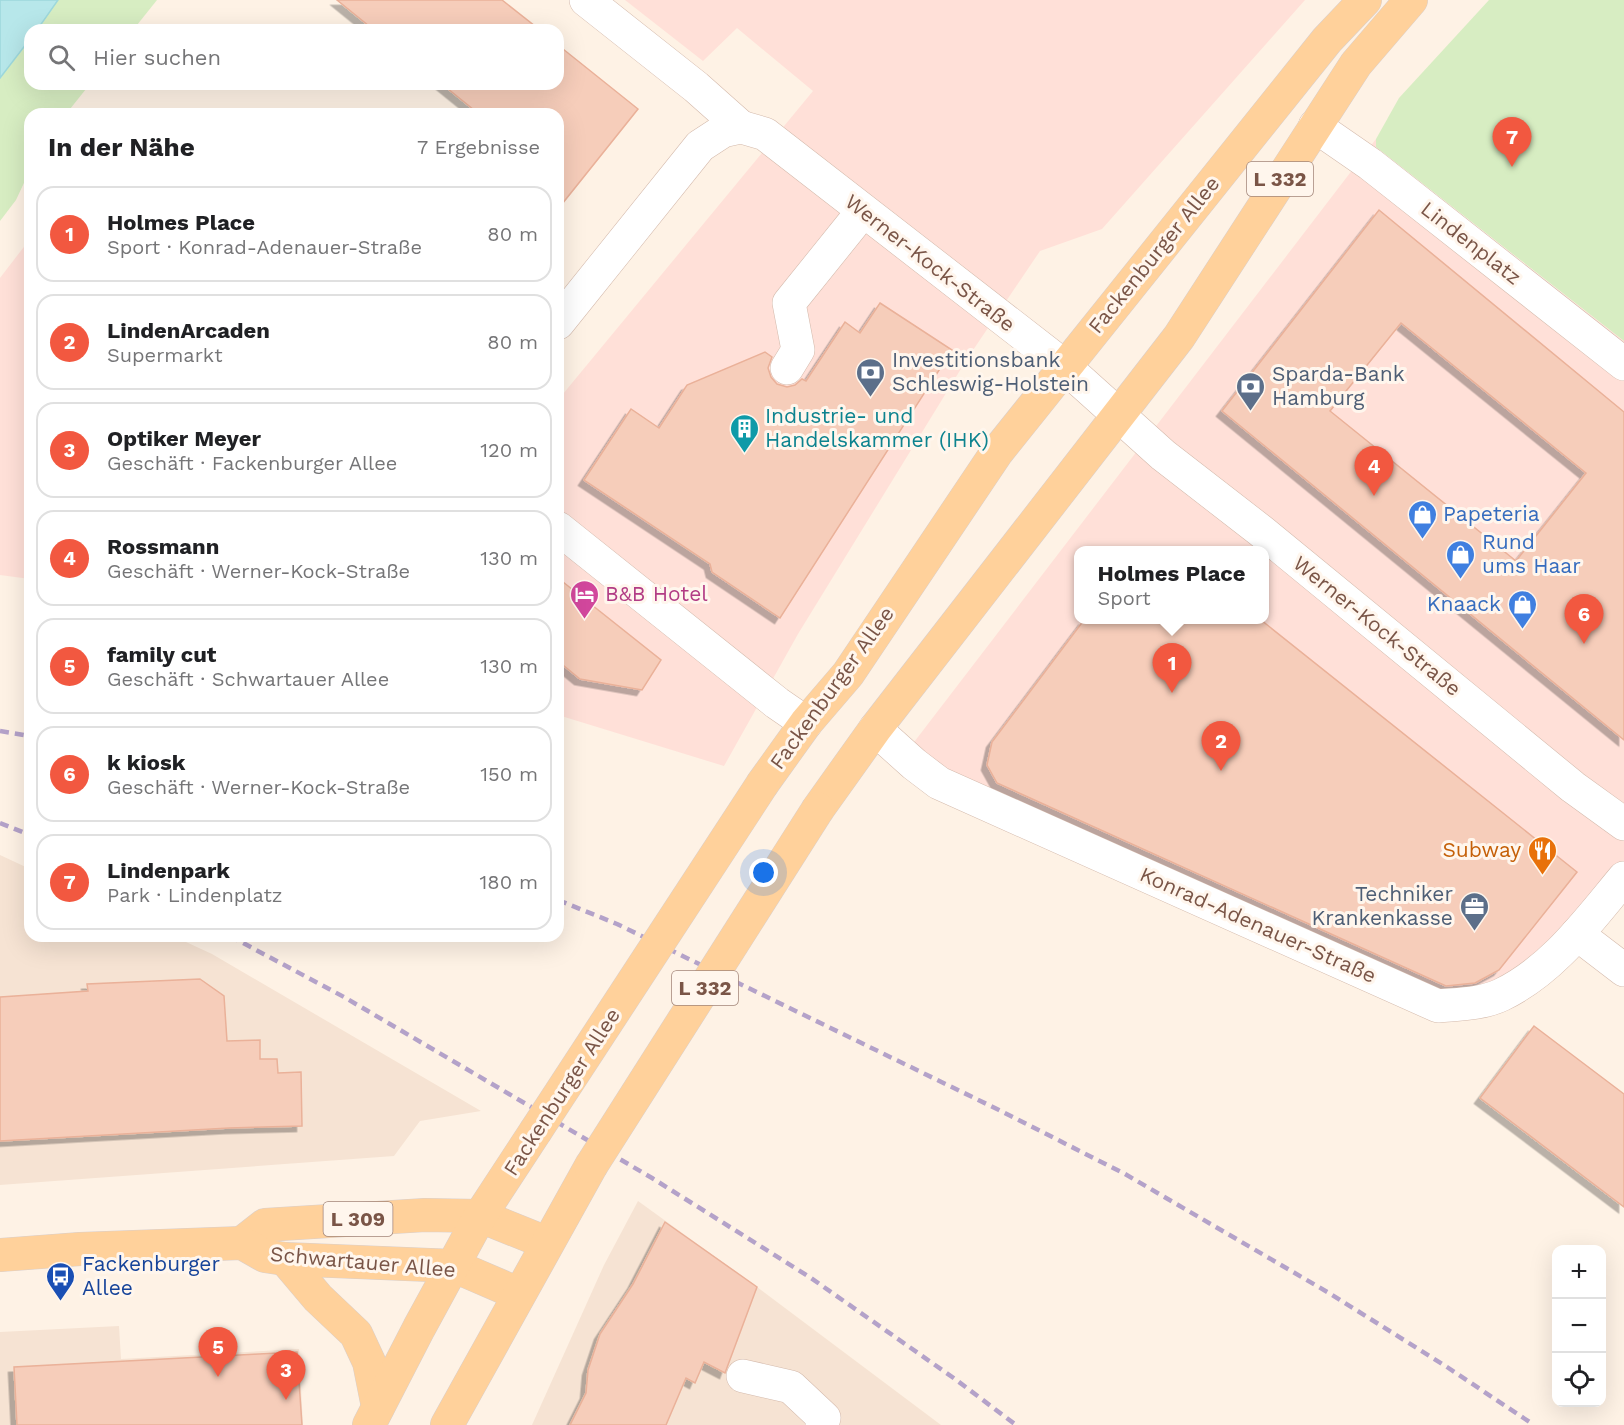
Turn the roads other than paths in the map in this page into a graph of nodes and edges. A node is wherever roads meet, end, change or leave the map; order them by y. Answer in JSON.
{"nodes":[{"id":1,"x":586,"y":0,"type":"edge"},
{"id":2,"x":1365,"y":0,"type":"edge"},
{"id":3,"x":1411,"y":0,"type":"edge"},
{"id":4,"x":1315,"y":126,"type":"junction"},
{"id":5,"x":753,"y":130,"type":"junction"},
{"id":6,"x":863,"y":211,"type":"junction"},
{"id":7,"x":564,"y":316,"type":"edge"},
{"id":8,"x":1624,"y":364,"type":"edge"},
{"id":9,"x":1064,"y":366,"type":"junction"},
{"id":10,"x":788,"y":368,"type":"dead end"},
{"id":11,"x":1118,"y":415,"type":"junction"},
{"id":12,"x":564,"y":533,"type":"edge"},
{"id":13,"x":806,"y":723,"type":"junction"},
{"id":14,"x":875,"y":729,"type":"junction"},
{"id":15,"x":1624,"y":824,"type":"edge"},
{"id":16,"x":1624,"y":878,"type":"edge"},
{"id":17,"x":1577,"y":934,"type":"junction"},
{"id":18,"x":1624,"y":970,"type":"edge"},
{"id":19,"x":480,"y":1216,"type":"junction"},
{"id":20,"x":242,"y":1243,"type":"junction"},
{"id":21,"x":547,"y":1243,"type":"junction"},
{"id":22,"x":0,"y":1255,"type":"edge"},
{"id":23,"x":285,"y":1259,"type":"junction"},
{"id":24,"x":454,"y":1266,"type":"junction"},
{"id":25,"x":519,"y":1294,"type":"junction"},
{"id":26,"x":743,"y":1376,"type":"dead end"},
{"id":27,"x":374,"y":1416,"type":"edge"},
{"id":28,"x":447,"y":1425,"type":"edge"},
{"id":29,"x":822,"y":1425,"type":"edge"}],
"edges":[{"from":1,"to":5,"type":"street","name":"Werner-Kock-Straße"},
{"from":2,"to":9,"type":"main road","name":"Fackenburger Allee","number":"L 332"},
{"from":3,"to":4,"type":"main road","number":"L 332"},
{"from":4,"to":8,"type":"street","name":"Lindenplatz"},
{"from":4,"to":11,"type":"main road","number":"L 332"},
{"from":5,"to":6,"type":"street","name":"Werner-Kock-Straße"},
{"from":5,"to":7,"type":"street"},
{"from":6,"to":9,"type":"street","name":"Werner-Kock-Straße"},
{"from":6,"to":10,"type":"street"},
{"from":9,"to":11,"type":"street","name":"Werner-Kock-Straße"},
{"from":9,"to":13,"type":"main road","name":"Fackenburger Allee","number":"L 332"},
{"from":11,"to":14,"type":"main road","number":"L 332"},
{"from":11,"to":15,"type":"street","name":"Werner-Kock-Straße"},
{"from":12,"to":13,"type":"street"},
{"from":13,"to":19,"type":"main road","name":"Fackenburger Allee","number":"L 332","bridge":true},
{"from":14,"to":17,"type":"street","name":"Konrad-Adenauer-Straße"},
{"from":14,"to":21,"type":"main road","number":"L 332","bridge":true},
{"from":16,"to":17,"type":"street","name":"Konrad-Adenauer-Straße"},
{"from":17,"to":18,"type":"street"},
{"from":19,"to":20,"type":"main road","name":"Schwartauer Allee","number":"L 309"},
{"from":19,"to":21,"type":"main road","name":"Schwartauer Allee","number":"L 309"},
{"from":19,"to":24,"type":"main road","name":"Fackenburger Allee","number":"L 332"},
{"from":20,"to":22,"type":"main road","name":"Schwartauer Allee","number":"L 309"},
{"from":20,"to":23,"type":"main road","name":"Schwartauer Allee","number":"L 309"},
{"from":21,"to":25,"type":"main road","number":"L 332"},
{"from":23,"to":24,"type":"main road","name":"Schwartauer Allee","number":"L 309"},
{"from":23,"to":27,"type":"main road"},
{"from":24,"to":25,"type":"main road","name":"Schwartauer Allee","number":"L 309"},
{"from":24,"to":27,"type":"main road","name":"Fackenburger Allee","number":"L 332"},
{"from":25,"to":28,"type":"main road","number":"L 332"},
{"from":26,"to":29,"type":"street"}]}
